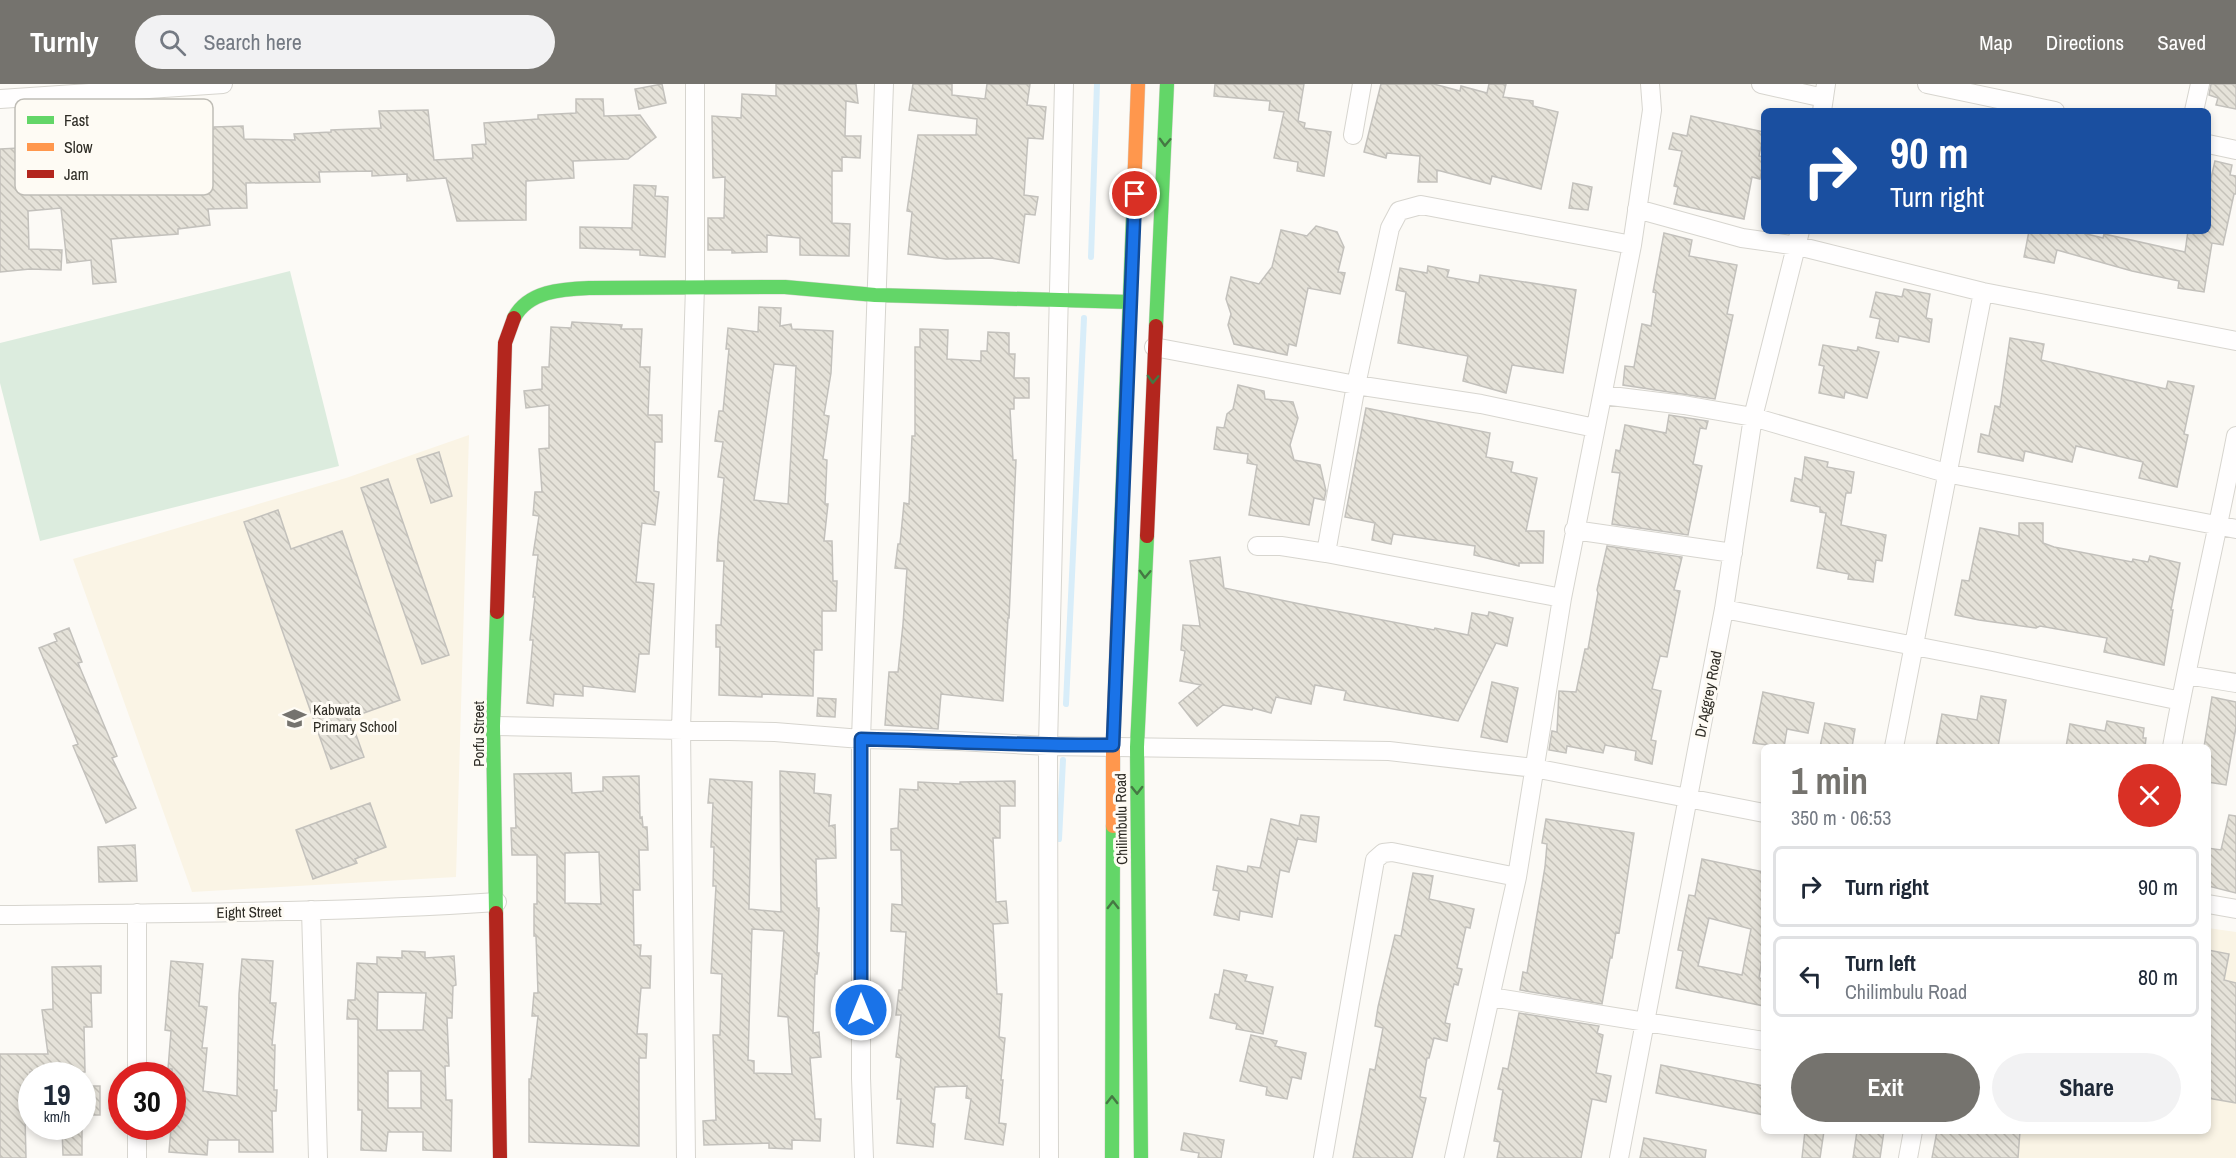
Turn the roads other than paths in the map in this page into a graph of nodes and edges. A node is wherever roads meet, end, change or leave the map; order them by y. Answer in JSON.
{"nodes":[{"id":1,"x":217,"y":84,"type":"edge"},
{"id":2,"x":223,"y":84,"type":"edge"},
{"id":3,"x":695,"y":84,"type":"edge"},
{"id":4,"x":884,"y":84,"type":"edge"},
{"id":5,"x":1064,"y":84,"type":"edge"},
{"id":6,"x":1138,"y":84,"type":"edge"},
{"id":7,"x":1167,"y":84,"type":"edge"},
{"id":8,"x":1362,"y":84,"type":"edge"},
{"id":9,"x":1650,"y":84,"type":"edge"},
{"id":10,"x":1761,"y":84,"type":"edge"},
{"id":11,"x":1927,"y":84,"type":"edge"},
{"id":12,"x":2200,"y":84,"type":"edge"},
{"id":13,"x":2015,"y":93,"type":"edge"},
{"id":14,"x":1824,"y":98,"type":"edge"},
{"id":15,"x":0,"y":99,"type":"edge"},
{"id":16,"x":2048,"y":108,"type":"edge"},
{"id":17,"x":2195,"y":108,"type":"edge"},
{"id":18,"x":1353,"y":135,"type":"dead end"},
{"id":19,"x":2211,"y":145,"type":"edge"},
{"id":20,"x":2236,"y":150,"type":"edge"},
{"id":21,"x":1637,"y":209,"type":"junction"},
{"id":22,"x":1799,"y":239,"type":"edge"},
{"id":23,"x":1632,"y":245,"type":"junction"},
{"id":24,"x":694,"y":287,"type":"junction"},
{"id":25,"x":1983,"y":292,"type":"junction"},
{"id":26,"x":875,"y":295,"type":"junction"},
{"id":27,"x":1058,"y":300,"type":"junction"},
{"id":28,"x":1130,"y":302,"type":"junction"},
{"id":29,"x":2236,"y":341,"type":"edge"},
{"id":30,"x":1154,"y":347,"type":"junction"},
{"id":31,"x":1356,"y":385,"type":"junction"},
{"id":32,"x":1603,"y":395,"type":"junction"},
{"id":33,"x":1753,"y":417,"type":"junction"},
{"id":34,"x":1595,"y":428,"type":"junction"},
{"id":35,"x":2236,"y":436,"type":"edge"},
{"id":36,"x":1946,"y":473,"type":"junction"},
{"id":37,"x":2228,"y":527,"type":"edge"},
{"id":38,"x":1574,"y":530,"type":"junction"},
{"id":39,"x":1257,"y":546,"type":"dead end"},
{"id":40,"x":1326,"y":553,"type":"junction"},
{"id":41,"x":1733,"y":554,"type":"junction"},
{"id":42,"x":1562,"y":598,"type":"junction"},
{"id":43,"x":1724,"y":609,"type":"junction"},
{"id":44,"x":1914,"y":647,"type":"junction"},
{"id":45,"x":2187,"y":675,"type":"junction"},
{"id":46,"x":2236,"y":683,"type":"edge"},
{"id":47,"x":2181,"y":701,"type":"junction"},
{"id":48,"x":493,"y":726,"type":"junction"},
{"id":49,"x":681,"y":729,"type":"junction"},
{"id":50,"x":861,"y":739,"type":"junction"},
{"id":51,"x":1895,"y":744,"type":"edge"},
{"id":52,"x":2173,"y":744,"type":"edge"},
{"id":53,"x":1113,"y":745,"type":"junction"},
{"id":54,"x":1048,"y":746,"type":"junction"},
{"id":55,"x":1137,"y":747,"type":"junction"},
{"id":56,"x":1534,"y":768,"type":"junction"},
{"id":57,"x":1688,"y":800,"type":"junction"},
{"id":58,"x":1761,"y":812,"type":"edge"},
{"id":59,"x":1517,"y":877,"type":"junction"},
{"id":60,"x":497,"y":902,"type":"junction"},
{"id":61,"x":2211,"y":905,"type":"edge"},
{"id":62,"x":2236,"y":909,"type":"edge"},
{"id":63,"x":311,"y":910,"type":"junction"},
{"id":64,"x":136,"y":913,"type":"junction"},
{"id":65,"x":0,"y":915,"type":"edge"},
{"id":66,"x":1491,"y":998,"type":"junction"},
{"id":67,"x":1646,"y":1023,"type":"junction"},
{"id":68,"x":1761,"y":1041,"type":"edge"},
{"id":69,"x":137,"y":1062,"type":"edge"},
{"id":70,"x":1912,"y":1134,"type":"edge"},
{"id":71,"x":137,"y":1140,"type":"edge"},
{"id":72,"x":137,"y":1158,"type":"edge"},
{"id":73,"x":318,"y":1158,"type":"edge"},
{"id":74,"x":500,"y":1158,"type":"edge"},
{"id":75,"x":686,"y":1158,"type":"edge"},
{"id":76,"x":864,"y":1158,"type":"edge"},
{"id":77,"x":1049,"y":1158,"type":"edge"},
{"id":78,"x":1112,"y":1158,"type":"edge"},
{"id":79,"x":1141,"y":1158,"type":"edge"},
{"id":80,"x":1323,"y":1158,"type":"edge"},
{"id":81,"x":1454,"y":1158,"type":"edge"},
{"id":82,"x":1619,"y":1158,"type":"edge"},
{"id":83,"x":1908,"y":1158,"type":"edge"}],
"edges":[{"from":1,"to":2,"type":"street"},
{"from":1,"to":15,"type":"street"},
{"from":3,"to":24,"type":"street"},
{"from":4,"to":26,"type":"street"},
{"from":5,"to":27,"type":"street"},
{"from":6,"to":28,"type":"main road","name":"Chilimbulu Road"},
{"from":7,"to":30,"type":"main road","name":"Chilimbulu Road","one_way":true},
{"from":8,"to":18,"type":"street"},
{"from":9,"to":21,"type":"street"},
{"from":10,"to":14,"type":"street"},
{"from":11,"to":13,"type":"street"},
{"from":12,"to":17,"type":"street"},
{"from":13,"to":16,"type":"street"},
{"from":19,"to":20,"type":"street"},
{"from":21,"to":22,"type":"street"},
{"from":21,"to":23,"type":"street"},
{"from":22,"to":25,"type":"street"},
{"from":22,"to":33,"type":"street","name":"Dr Aggrey Road"},
{"from":23,"to":31,"type":"street"},
{"from":23,"to":32,"type":"street"},
{"from":24,"to":26,"type":"main road"},
{"from":24,"to":48,"type":"main road","name":"Porfu Street"},
{"from":24,"to":49,"type":"street"},
{"from":25,"to":29,"type":"street"},
{"from":25,"to":36,"type":"street"},
{"from":26,"to":27,"type":"main road"},
{"from":26,"to":50,"type":"street"},
{"from":27,"to":28,"type":"main road"},
{"from":27,"to":54,"type":"street"},
{"from":28,"to":53,"type":"main road","name":"Chilimbulu Road"},
{"from":30,"to":31,"type":"street"},
{"from":30,"to":55,"type":"main road","name":"Chilimbulu Road","one_way":true},
{"from":31,"to":34,"type":"street"},
{"from":31,"to":40,"type":"street"},
{"from":32,"to":33,"type":"street"},
{"from":32,"to":34,"type":"street"},
{"from":33,"to":36,"type":"street"},
{"from":33,"to":41,"type":"street","name":"Dr Aggrey Road"},
{"from":34,"to":38,"type":"street"},
{"from":35,"to":37,"type":"street"},
{"from":36,"to":37,"type":"street"},
{"from":36,"to":44,"type":"street"},
{"from":37,"to":45,"type":"street"},
{"from":38,"to":41,"type":"street"},
{"from":38,"to":42,"type":"street"},
{"from":39,"to":40,"type":"street"},
{"from":40,"to":42,"type":"street"},
{"from":41,"to":43,"type":"street","name":"Dr Aggrey Road"},
{"from":42,"to":56,"type":"street"},
{"from":43,"to":44,"type":"street"},
{"from":43,"to":57,"type":"street","name":"Dr Aggrey Road"},
{"from":44,"to":47,"type":"street"},
{"from":44,"to":51,"type":"street"},
{"from":45,"to":46,"type":"street"},
{"from":45,"to":47,"type":"street"},
{"from":47,"to":52,"type":"street"},
{"from":48,"to":49,"type":"street"},
{"from":48,"to":60,"type":"main road","name":"Porfu Street"},
{"from":49,"to":50,"type":"street"},
{"from":49,"to":75,"type":"street"},
{"from":50,"to":54,"type":"street"},
{"from":50,"to":76,"type":"street"},
{"from":53,"to":54,"type":"street"},
{"from":53,"to":55,"type":"street"},
{"from":78,"to":53,"type":"main road","name":"Chilimbulu Road","one_way":true},
{"from":54,"to":77,"type":"street"},
{"from":55,"to":56,"type":"street"},
{"from":55,"to":79,"type":"main road","name":"Chilimbulu Road","one_way":true},
{"from":56,"to":57,"type":"street"},
{"from":56,"to":59,"type":"street"},
{"from":57,"to":58,"type":"street"},
{"from":57,"to":67,"type":"street","name":"Dr Aggrey Road"},
{"from":59,"to":66,"type":"street"},
{"from":59,"to":80,"type":"street"},
{"from":60,"to":63,"type":"street","name":"Eight Street"},
{"from":60,"to":74,"type":"main road","name":"Porfu Street"},
{"from":61,"to":62,"type":"street"},
{"from":63,"to":64,"type":"street","name":"Eight Street"},
{"from":63,"to":73,"type":"street"},
{"from":64,"to":65,"type":"street","name":"Eight Street"},
{"from":64,"to":69,"type":"street"},
{"from":66,"to":67,"type":"street"},
{"from":66,"to":81,"type":"street"},
{"from":67,"to":68,"type":"street"},
{"from":67,"to":82,"type":"street","name":"Dr Aggrey Road"},
{"from":70,"to":83,"type":"street"},
{"from":71,"to":72,"type":"street"}]}
